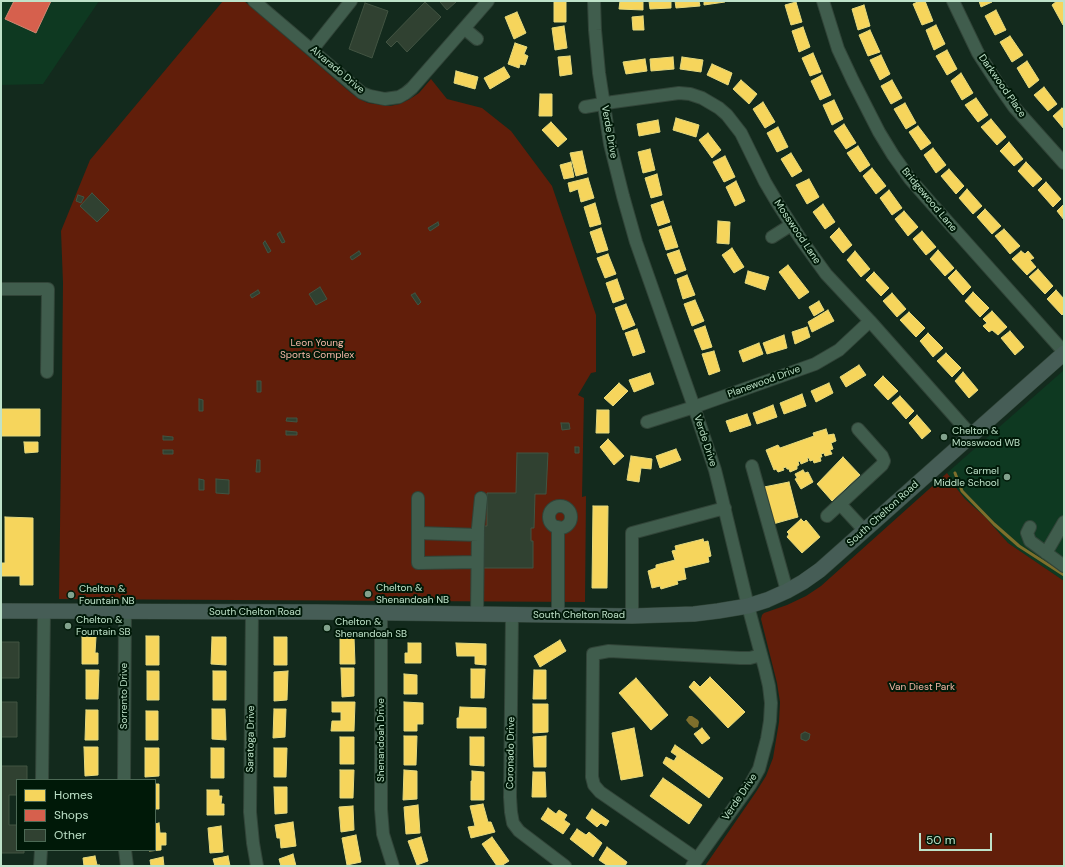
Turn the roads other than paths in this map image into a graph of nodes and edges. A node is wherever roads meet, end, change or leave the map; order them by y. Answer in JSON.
{"nodes":[{"id":1,"x":254,"y":1,"type":"edge"},
{"id":2,"x":352,"y":1,"type":"edge"},
{"id":3,"x":488,"y":1,"type":"edge"},
{"id":4,"x":594,"y":1,"type":"edge"},
{"id":5,"x":822,"y":1,"type":"edge"},
{"id":6,"x":953,"y":1,"type":"edge"},
{"id":7,"x":465,"y":29,"type":"junction"},
{"id":8,"x":477,"y":39,"type":"dead end"},
{"id":9,"x":312,"y":50,"type":"junction"},
{"id":10,"x":604,"y":104,"type":"junction"},
{"id":11,"x":585,"y":107,"type":"dead end"},
{"id":12,"x":1064,"y":163,"type":"edge"},
{"id":13,"x":791,"y":226,"type":"junction"},
{"id":14,"x":772,"y":238,"type":"dead end"},
{"id":15,"x":1,"y":289,"type":"edge"},
{"id":16,"x":870,"y":321,"type":"junction"},
{"id":17,"x":1064,"y":352,"type":"edge"},
{"id":18,"x":47,"y":372,"type":"dead end"},
{"id":19,"x":694,"y":407,"type":"junction"},
{"id":20,"x":647,"y":422,"type":"dead end"},
{"id":21,"x":858,"y":429,"type":"dead end"},
{"id":22,"x":971,"y":435,"type":"junction"},
{"id":23,"x":752,"y":466,"type":"dead end"},
{"id":24,"x":418,"y":498,"type":"dead end"},
{"id":25,"x":481,"y":498,"type":"dead end"},
{"id":26,"x":840,"y":504,"type":"junction"},
{"id":27,"x":725,"y":508,"type":"junction"},
{"id":28,"x":827,"y":516,"type":"dead end"},
{"id":29,"x":1064,"y":522,"type":"edge"},
{"id":30,"x":1030,"y":527,"type":"dead end"},
{"id":31,"x":558,"y":528,"type":"dead end"},
{"id":32,"x":864,"y":530,"type":"junction"},
{"id":33,"x":418,"y":533,"type":"junction"},
{"id":34,"x":478,"y":535,"type":"junction"},
{"id":35,"x":1046,"y":553,"type":"junction"},
{"id":36,"x":477,"y":562,"type":"junction"},
{"id":37,"x":1064,"y":566,"type":"edge"},
{"id":38,"x":787,"y":591,"type":"junction"},
{"id":39,"x":748,"y":606,"type":"junction"},
{"id":40,"x":1,"y":611,"type":"edge"},
{"id":41,"x":44,"y":611,"type":"junction"},
{"id":42,"x":125,"y":611,"type":"junction"},
{"id":43,"x":252,"y":612,"type":"junction"},
{"id":44,"x":381,"y":613,"type":"junction"},
{"id":45,"x":476,"y":614,"type":"junction"},
{"id":46,"x":512,"y":615,"type":"junction"},
{"id":47,"x":558,"y":616,"type":"junction"},
{"id":48,"x":632,"y":616,"type":"junction"},
{"id":49,"x":761,"y":655,"type":"junction"},
{"id":50,"x":42,"y":779,"type":"edge"},
{"id":51,"x":124,"y":779,"type":"edge"},
{"id":52,"x":41,"y":851,"type":"edge"},
{"id":53,"x":125,"y":851,"type":"edge"},
{"id":54,"x":695,"y":863,"type":"edge"},
{"id":55,"x":40,"y":866,"type":"edge"},
{"id":56,"x":127,"y":866,"type":"edge"},
{"id":57,"x":257,"y":866,"type":"edge"},
{"id":58,"x":393,"y":866,"type":"edge"},
{"id":59,"x":565,"y":866,"type":"edge"}],
"edges":[{"from":1,"to":9,"type":"street","name":"Alvarado Drive"},
{"from":2,"to":9,"type":"street"},
{"from":3,"to":7,"type":"street","name":"Alvarado Drive"},
{"from":4,"to":10,"type":"street","name":"Verde Drive"},
{"from":5,"to":17,"type":"street","name":"Bridgewood Lane"},
{"from":6,"to":12,"type":"street","name":"Darkwood Place"},
{"from":7,"to":8,"type":"street"},
{"from":7,"to":9,"type":"street","name":"Alvarado Drive"},
{"from":10,"to":11,"type":"street","name":"Mosswood Lane"},
{"from":10,"to":13,"type":"street","name":"Mosswood Lane"},
{"from":10,"to":19,"type":"street","name":"Verde Drive"},
{"from":13,"to":14,"type":"street"},
{"from":13,"to":16,"type":"street","name":"Mosswood Lane"},
{"from":15,"to":18,"type":"street"},
{"from":16,"to":19,"type":"street","name":"Planewood Drive"},
{"from":16,"to":22,"type":"street","name":"Mosswood Lane"},
{"from":17,"to":22,"type":"main road","name":"South Chelton Road"},
{"from":19,"to":20,"type":"street","name":"Planewood Drive"},
{"from":19,"to":27,"type":"street","name":"Verde Drive"},
{"from":21,"to":26,"type":"street"},
{"from":22,"to":32,"type":"main road","name":"South Chelton Road"},
{"from":23,"to":38,"type":"street"},
{"from":24,"to":33,"type":"street"},
{"from":25,"to":34,"type":"street"},
{"from":26,"to":28,"type":"street"},
{"from":26,"to":32,"type":"street"},
{"from":27,"to":39,"type":"street","name":"Verde Drive"},
{"from":27,"to":48,"type":"street"},
{"from":29,"to":35,"type":"street"},
{"from":30,"to":35,"type":"street"},
{"from":31,"to":47,"type":"street"},
{"from":32,"to":38,"type":"main road","name":"South Chelton Road"},
{"from":33,"to":34,"type":"street"},
{"from":33,"to":36,"type":"street"},
{"from":34,"to":36,"type":"street"},
{"from":35,"to":37,"type":"street"},
{"from":36,"to":45,"type":"street"},
{"from":38,"to":39,"type":"main road","name":"South Chelton Road"},
{"from":39,"to":48,"type":"main road","name":"South Chelton Road"},
{"from":39,"to":49,"type":"street","name":"Verde Drive"},
{"from":40,"to":41,"type":"main road","name":"South Chelton Road"},
{"from":41,"to":42,"type":"main road","name":"South Chelton Road"},
{"from":41,"to":50,"type":"street"},
{"from":42,"to":43,"type":"main road","name":"South Chelton Road"},
{"from":42,"to":51,"type":"street","name":"Sorrento Drive"},
{"from":43,"to":44,"type":"main road","name":"South Chelton Road"},
{"from":43,"to":57,"type":"street","name":"Saratoga Drive"},
{"from":44,"to":45,"type":"main road","name":"South Chelton Road"},
{"from":44,"to":58,"type":"street","name":"Shenandoah Drive"},
{"from":45,"to":46,"type":"main road","name":"South Chelton Road"},
{"from":46,"to":47,"type":"main road","name":"South Chelton Road"},
{"from":46,"to":59,"type":"street","name":"Coronado Drive"},
{"from":47,"to":48,"type":"main road","name":"South Chelton Road"},
{"from":49,"to":54,"type":"street","name":"Verde Drive"},
{"from":49,"to":54,"type":"street"},
{"from":52,"to":55,"type":"street"},
{"from":53,"to":56,"type":"street"}]}
